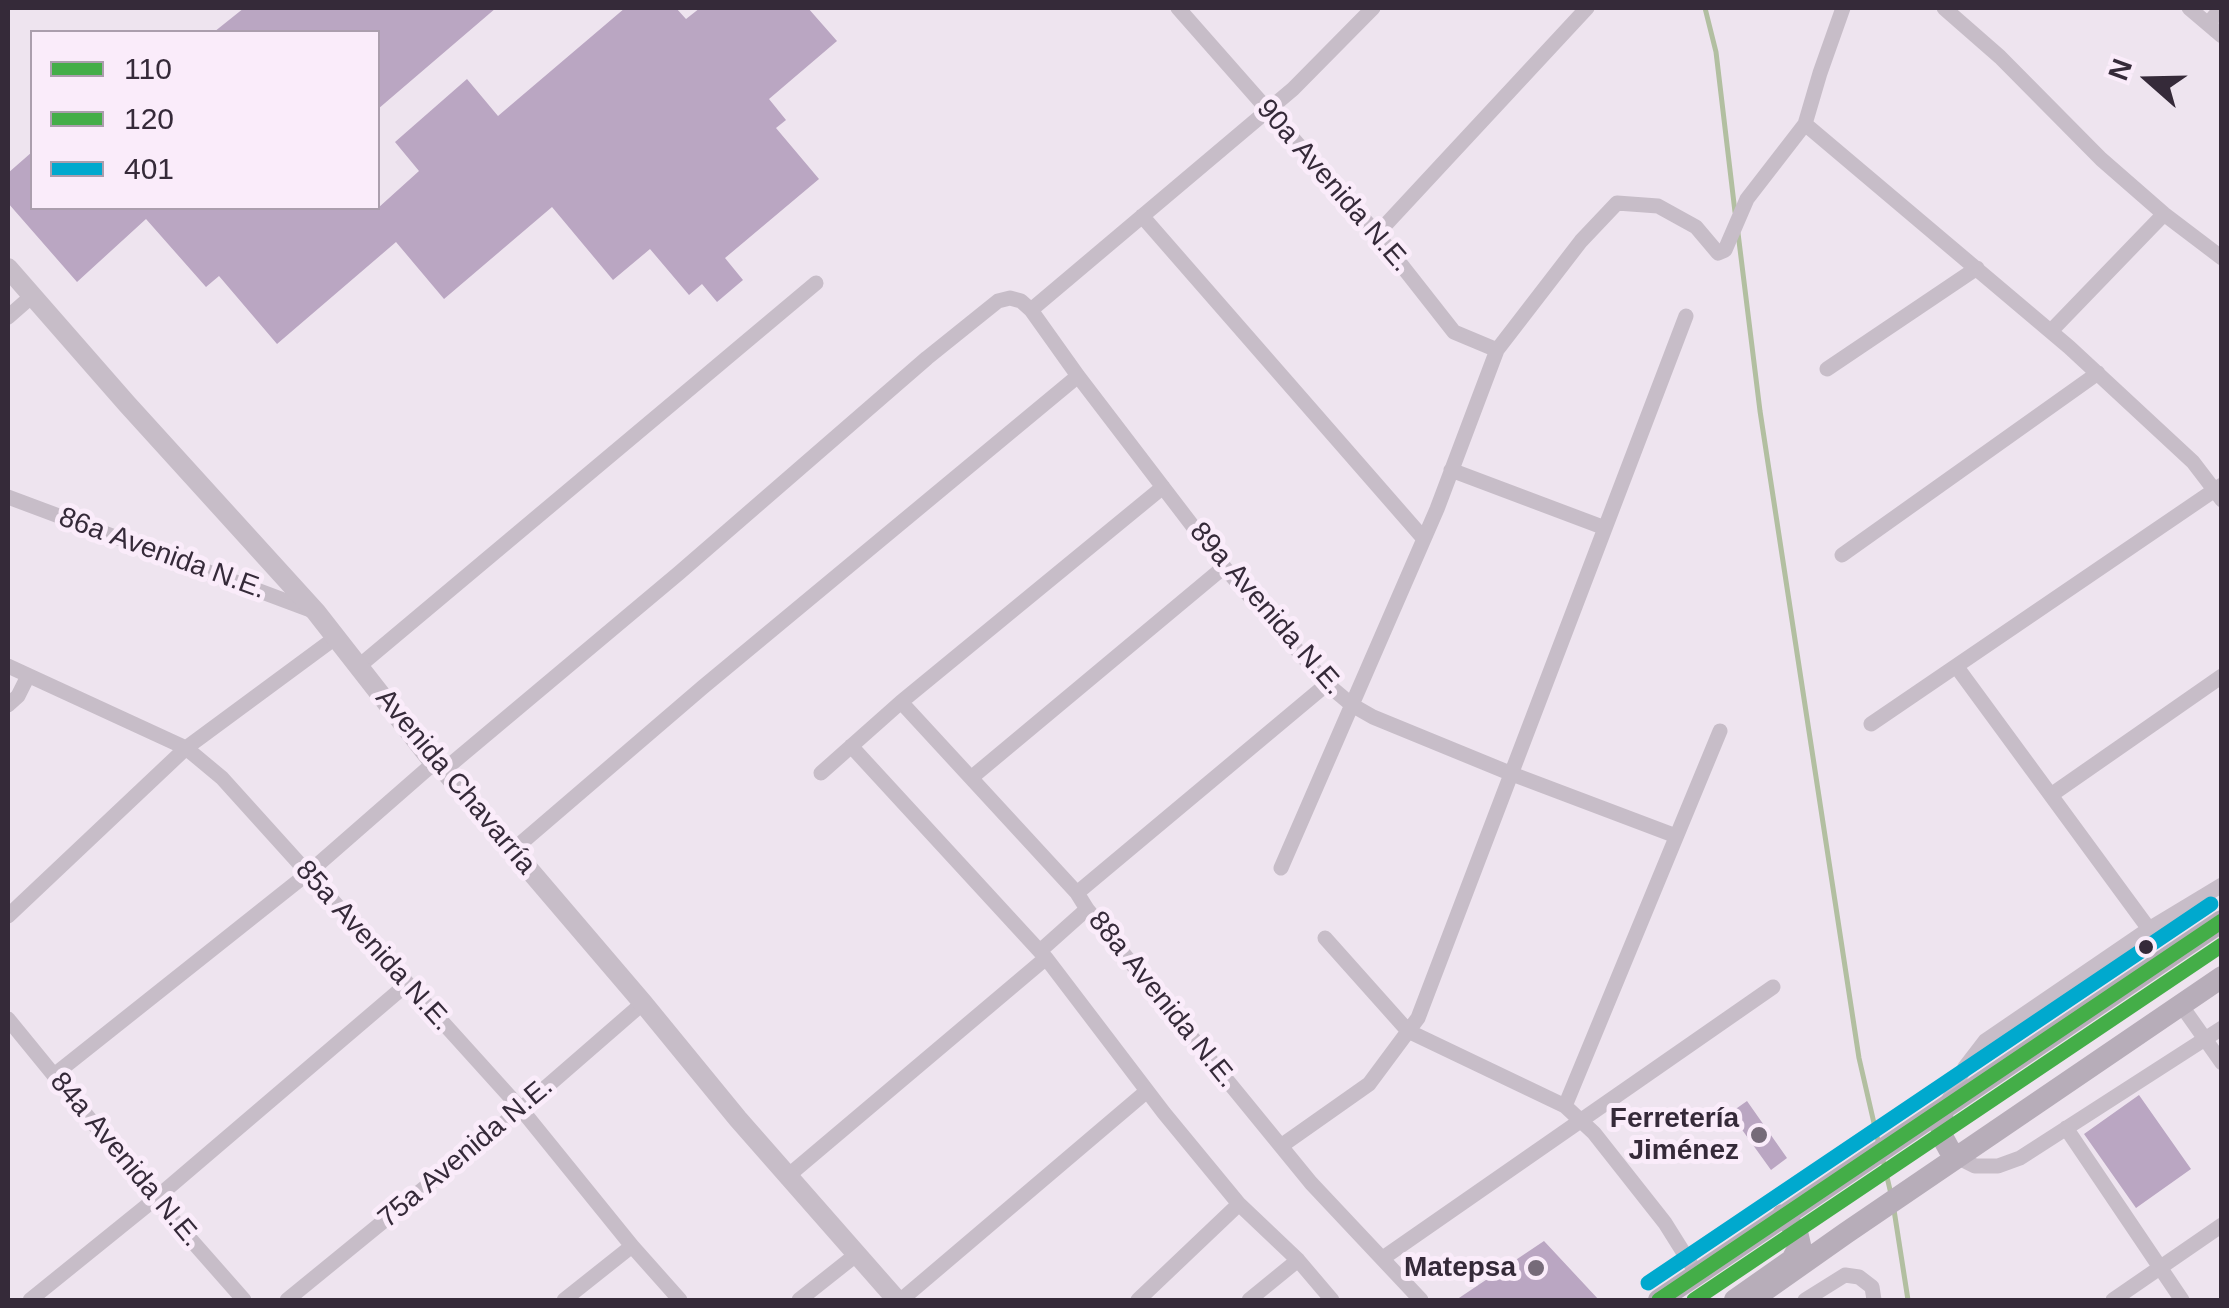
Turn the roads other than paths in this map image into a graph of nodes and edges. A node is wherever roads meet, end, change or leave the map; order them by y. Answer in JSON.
{"nodes":[{"id":1,"x":1178,"y":8,"type":"edge"},
{"id":2,"x":1373,"y":8,"type":"edge"},
{"id":3,"x":1586,"y":8,"type":"edge"},
{"id":4,"x":1843,"y":8,"type":"edge"},
{"id":5,"x":1944,"y":8,"type":"edge"},
{"id":6,"x":2189,"y":8,"type":"edge"},
{"id":7,"x":2221,"y":8,"type":"edge"},
{"id":8,"x":2208,"y":24,"type":"junction"},
{"id":9,"x":2222,"y":36,"type":"edge"},
{"id":10,"x":1267,"y":110,"type":"junction"},
{"id":11,"x":1806,"y":124,"type":"junction"},
{"id":12,"x":2164,"y":214,"type":"junction"},
{"id":13,"x":1142,"y":216,"type":"junction"},
{"id":14,"x":1377,"y":234,"type":"junction"},
{"id":15,"x":2222,"y":258,"type":"edge"},
{"id":16,"x":8,"y":268,"type":"edge"},
{"id":17,"x":1977,"y":268,"type":"junction"},
{"id":18,"x":816,"y":283,"type":"dead end"},
{"id":19,"x":32,"y":296,"type":"junction"},
{"id":20,"x":1031,"y":310,"type":"junction"},
{"id":21,"x":1686,"y":316,"type":"dead end"},
{"id":22,"x":8,"y":317,"type":"edge"},
{"id":23,"x":2052,"y":332,"type":"junction"},
{"id":24,"x":1497,"y":350,"type":"junction"},
{"id":25,"x":1827,"y":370,"type":"dead end"},
{"id":26,"x":2098,"y":373,"type":"junction"},
{"id":27,"x":1078,"y":376,"type":"junction"},
{"id":28,"x":1452,"y":470,"type":"junction"},
{"id":29,"x":1163,"y":487,"type":"junction"},
{"id":30,"x":2219,"y":492,"type":"edge"},
{"id":31,"x":8,"y":497,"type":"edge"},
{"id":32,"x":1605,"y":528,"type":"junction"},
{"id":33,"x":1424,"y":538,"type":"junction"},
{"id":34,"x":1842,"y":555,"type":"dead end"},
{"id":35,"x":1224,"y":566,"type":"junction"},
{"id":36,"x":316,"y":612,"type":"junction"},
{"id":37,"x":335,"y":638,"type":"junction"},
{"id":38,"x":8,"y":666,"type":"edge"},
{"id":39,"x":1956,"y":666,"type":"junction"},
{"id":40,"x":358,"y":667,"type":"junction"},
{"id":41,"x":28,"y":676,"type":"junction"},
{"id":42,"x":2222,"y":676,"type":"edge"},
{"id":43,"x":1327,"y":684,"type":"junction"},
{"id":44,"x":901,"y":702,"type":"junction"},
{"id":45,"x":8,"y":705,"type":"edge"},
{"id":46,"x":1352,"y":705,"type":"junction"},
{"id":47,"x":1870,"y":724,"type":"dead end"},
{"id":48,"x":1720,"y":731,"type":"dead end"},
{"id":49,"x":851,"y":746,"type":"junction"},
{"id":50,"x":186,"y":748,"type":"junction"},
{"id":51,"x":439,"y":766,"type":"junction"},
{"id":52,"x":821,"y":773,"type":"dead end"},
{"id":53,"x":1512,"y":774,"type":"junction"},
{"id":54,"x":971,"y":778,"type":"junction"},
{"id":55,"x":2051,"y":795,"type":"junction"},
{"id":56,"x":1676,"y":836,"type":"junction"},
{"id":57,"x":513,"y":850,"type":"junction"},
{"id":58,"x":1281,"y":868,"type":"dead end"},
{"id":59,"x":307,"y":874,"type":"junction"},
{"id":60,"x":2222,"y":885,"type":"edge"},
{"id":61,"x":1078,"y":894,"type":"junction"},
{"id":62,"x":1087,"y":909,"type":"junction"},
{"id":63,"x":8,"y":916,"type":"edge"},
{"id":64,"x":2222,"y":920,"type":"edge"},
{"id":65,"x":2149,"y":929,"type":"junction"},
{"id":66,"x":1325,"y":938,"type":"dead end"},
{"id":67,"x":1043,"y":955,"type":"junction"},
{"id":68,"x":2222,"y":968,"type":"edge"},
{"id":69,"x":2222,"y":978,"type":"edge"},
{"id":70,"x":407,"y":984,"type":"junction"},
{"id":71,"x":1773,"y":987,"type":"dead end"},
{"id":72,"x":643,"y":1003,"type":"junction"},
{"id":73,"x":2181,"y":1006,"type":"junction"},
{"id":74,"x":8,"y":1019,"type":"edge"},
{"id":75,"x":2222,"y":1028,"type":"edge"},
{"id":76,"x":1408,"y":1031,"type":"junction"},
{"id":77,"x":2205,"y":1040,"type":"junction"},
{"id":78,"x":2127,"y":1041,"type":"junction"},
{"id":79,"x":2222,"y":1063,"type":"edge"},
{"id":80,"x":54,"y":1075,"type":"junction"},
{"id":81,"x":1148,"y":1092,"type":"junction"},
{"id":82,"x":1565,"y":1106,"type":"junction"},
{"id":83,"x":521,"y":1109,"type":"junction"},
{"id":84,"x":1934,"y":1116,"type":"junction"},
{"id":85,"x":1580,"y":1120,"type":"junction"},
{"id":86,"x":2066,"y":1128,"type":"junction"},
{"id":87,"x":1281,"y":1146,"type":"junction"},
{"id":88,"x":1957,"y":1157,"type":"junction"},
{"id":89,"x":789,"y":1175,"type":"junction"},
{"id":90,"x":155,"y":1199,"type":"junction"},
{"id":91,"x":1239,"y":1204,"type":"junction"},
{"id":92,"x":1783,"y":1215,"type":"junction"},
{"id":93,"x":2222,"y":1225,"type":"edge"},
{"id":94,"x":632,"y":1246,"type":"junction"},
{"id":95,"x":857,"y":1254,"type":"junction"},
{"id":96,"x":1383,"y":1258,"type":"junction"},
{"id":97,"x":1298,"y":1260,"type":"junction"},
{"id":98,"x":2160,"y":1268,"type":"junction"},
{"id":99,"x":1697,"y":1274,"type":"junction"},
{"id":100,"x":30,"y":1300,"type":"edge"},
{"id":101,"x":244,"y":1300,"type":"edge"},
{"id":102,"x":287,"y":1300,"type":"edge"},
{"id":103,"x":564,"y":1300,"type":"edge"},
{"id":104,"x":680,"y":1300,"type":"edge"},
{"id":105,"x":799,"y":1300,"type":"edge"},
{"id":106,"x":899,"y":1300,"type":"edge"},
{"id":107,"x":1138,"y":1300,"type":"edge"},
{"id":108,"x":1249,"y":1300,"type":"edge"},
{"id":109,"x":1332,"y":1300,"type":"edge"},
{"id":110,"x":1421,"y":1300,"type":"edge"},
{"id":111,"x":1659,"y":1300,"type":"edge"},
{"id":112,"x":1751,"y":1300,"type":"edge"},
{"id":113,"x":1805,"y":1300,"type":"edge"},
{"id":114,"x":1874,"y":1300,"type":"edge"},
{"id":115,"x":2114,"y":1300,"type":"edge"},
{"id":116,"x":2182,"y":1300,"type":"edge"}],
"edges":[{"from":1,"to":10,"type":"street","name":"90a Avenida N.E."},
{"from":2,"to":10,"type":"street"},
{"from":3,"to":14,"type":"street"},
{"from":4,"to":11,"type":"street"},
{"from":5,"to":12,"type":"street"},
{"from":6,"to":8,"type":"street"},
{"from":7,"to":8,"type":"street"},
{"from":8,"to":9,"type":"street"},
{"from":10,"to":13,"type":"street"},
{"from":10,"to":14,"type":"street","name":"90a Avenida N.E."},
{"from":11,"to":17,"type":"street"},
{"from":11,"to":24,"type":"street"},
{"from":12,"to":15,"type":"street"},
{"from":12,"to":23,"type":"street"},
{"from":13,"to":20,"type":"street"},
{"from":13,"to":33,"type":"street"},
{"from":14,"to":24,"type":"street","name":"90a Avenida N.E."},
{"from":16,"to":19,"type":"street","name":"Avenida Chavarría"},
{"from":17,"to":23,"type":"street"},
{"from":17,"to":25,"type":"street"},
{"from":18,"to":40,"type":"street"},
{"from":19,"to":22,"type":"street"},
{"from":19,"to":36,"type":"street","name":"Avenida Chavarría"},
{"from":20,"to":27,"type":"street","name":"89a Avenida N.E."},
{"from":20,"to":51,"type":"street"},
{"from":21,"to":32,"type":"street"},
{"from":23,"to":26,"type":"street"},
{"from":24,"to":28,"type":"street"},
{"from":26,"to":30,"type":"street"},
{"from":26,"to":34,"type":"street"},
{"from":27,"to":29,"type":"street","name":"89a Avenida N.E."},
{"from":27,"to":57,"type":"street"},
{"from":28,"to":32,"type":"street"},
{"from":28,"to":33,"type":"street"},
{"from":29,"to":35,"type":"street","name":"89a Avenida N.E."},
{"from":29,"to":44,"type":"street"},
{"from":30,"to":39,"type":"street"},
{"from":31,"to":36,"type":"street","name":"86a Avenida N.E."},
{"from":32,"to":53,"type":"street"},
{"from":33,"to":46,"type":"street"},
{"from":35,"to":43,"type":"street","name":"89a Avenida N.E."},
{"from":35,"to":54,"type":"street"},
{"from":36,"to":37,"type":"street","name":"Avenida Chavarría"},
{"from":37,"to":40,"type":"street","name":"Avenida Chavarría"},
{"from":37,"to":50,"type":"street"},
{"from":38,"to":41,"type":"street","name":"85a Avenida N.E."},
{"from":39,"to":47,"type":"street"},
{"from":39,"to":55,"type":"street"},
{"from":40,"to":51,"type":"street","name":"Avenida Chavarría"},
{"from":41,"to":45,"type":"street"},
{"from":41,"to":50,"type":"street","name":"85a Avenida N.E."},
{"from":42,"to":55,"type":"street"},
{"from":43,"to":46,"type":"street","name":"89a Avenida N.E."},
{"from":43,"to":61,"type":"street"},
{"from":44,"to":49,"type":"street"},
{"from":44,"to":54,"type":"street","name":"88a Avenida N.E."},
{"from":46,"to":53,"type":"street","name":"89a Avenida N.E."},
{"from":46,"to":58,"type":"street"},
{"from":48,"to":56,"type":"street"},
{"from":49,"to":52,"type":"street"},
{"from":49,"to":67,"type":"street"},
{"from":50,"to":59,"type":"street","name":"85a Avenida N.E."},
{"from":50,"to":63,"type":"street"},
{"from":51,"to":57,"type":"street","name":"Avenida Chavarría"},
{"from":51,"to":59,"type":"street"},
{"from":53,"to":56,"type":"street","name":"89a Avenida N.E."},
{"from":53,"to":76,"type":"street"},
{"from":54,"to":61,"type":"street","name":"88a Avenida N.E."},
{"from":55,"to":65,"type":"street"},
{"from":56,"to":82,"type":"street"},
{"from":57,"to":72,"type":"street","name":"Avenida Chavarría"},
{"from":59,"to":70,"type":"street","name":"85a Avenida N.E."},
{"from":59,"to":80,"type":"street"},
{"from":60,"to":65,"type":"street"},
{"from":61,"to":62,"type":"street","name":"88a Avenida N.E."},
{"from":62,"to":67,"type":"street"},
{"from":62,"to":87,"type":"street","name":"88a Avenida N.E."},
{"from":64,"to":84,"type":"main road"},
{"from":65,"to":84,"type":"street"},
{"from":66,"to":76,"type":"street"},
{"from":67,"to":81,"type":"street"},
{"from":67,"to":89,"type":"street"},
{"from":68,"to":78,"type":"main road"},
{"from":69,"to":73,"type":"main road"},
{"from":70,"to":83,"type":"street","name":"85a Avenida N.E."},
{"from":70,"to":90,"type":"street"},
{"from":71,"to":85,"type":"street"},
{"from":72,"to":83,"type":"street","name":"75a Avenida N.E."},
{"from":72,"to":89,"type":"street","name":"Avenida Chavarría"},
{"from":73,"to":77,"type":"street"},
{"from":73,"to":78,"type":"main road"},
{"from":74,"to":80,"type":"street","name":"84a Avenida N.E."},
{"from":75,"to":77,"type":"street"},
{"from":76,"to":82,"type":"street"},
{"from":76,"to":87,"type":"street"},
{"from":77,"to":79,"type":"street"},
{"from":77,"to":86,"type":"street"},
{"from":78,"to":88,"type":"main road"},
{"from":80,"to":90,"type":"street","name":"84a Avenida N.E."},
{"from":81,"to":91,"type":"street"},
{"from":81,"to":106,"type":"street"},
{"from":82,"to":85,"type":"street"},
{"from":83,"to":94,"type":"street","name":"85a Avenida N.E."},
{"from":83,"to":102,"type":"street","name":"75a Avenida N.E."},
{"from":84,"to":88,"type":"main road"},
{"from":84,"to":92,"type":"main road"},
{"from":85,"to":96,"type":"street"},
{"from":85,"to":99,"type":"street"},
{"from":86,"to":88,"type":"street"},
{"from":86,"to":98,"type":"street"},
{"from":87,"to":96,"type":"street","name":"88a Avenida N.E."},
{"from":88,"to":112,"type":"main road"},
{"from":89,"to":95,"type":"street","name":"Avenida Chavarría"},
{"from":90,"to":100,"type":"street"},
{"from":90,"to":101,"type":"street","name":"84a Avenida N.E."},
{"from":91,"to":97,"type":"street"},
{"from":91,"to":107,"type":"street"},
{"from":92,"to":99,"type":"main road"},
{"from":92,"to":112,"type":"main road"},
{"from":93,"to":98,"type":"street"},
{"from":94,"to":103,"type":"street"},
{"from":94,"to":104,"type":"street","name":"85a Avenida N.E."},
{"from":95,"to":105,"type":"street"},
{"from":95,"to":106,"type":"street","name":"Avenida Chavarría"},
{"from":96,"to":110,"type":"street","name":"88a Avenida N.E."},
{"from":97,"to":108,"type":"street"},
{"from":97,"to":109,"type":"street"},
{"from":98,"to":115,"type":"street"},
{"from":98,"to":116,"type":"street"},
{"from":99,"to":111,"type":"main road"},
{"from":113,"to":114,"type":"street"}]}
